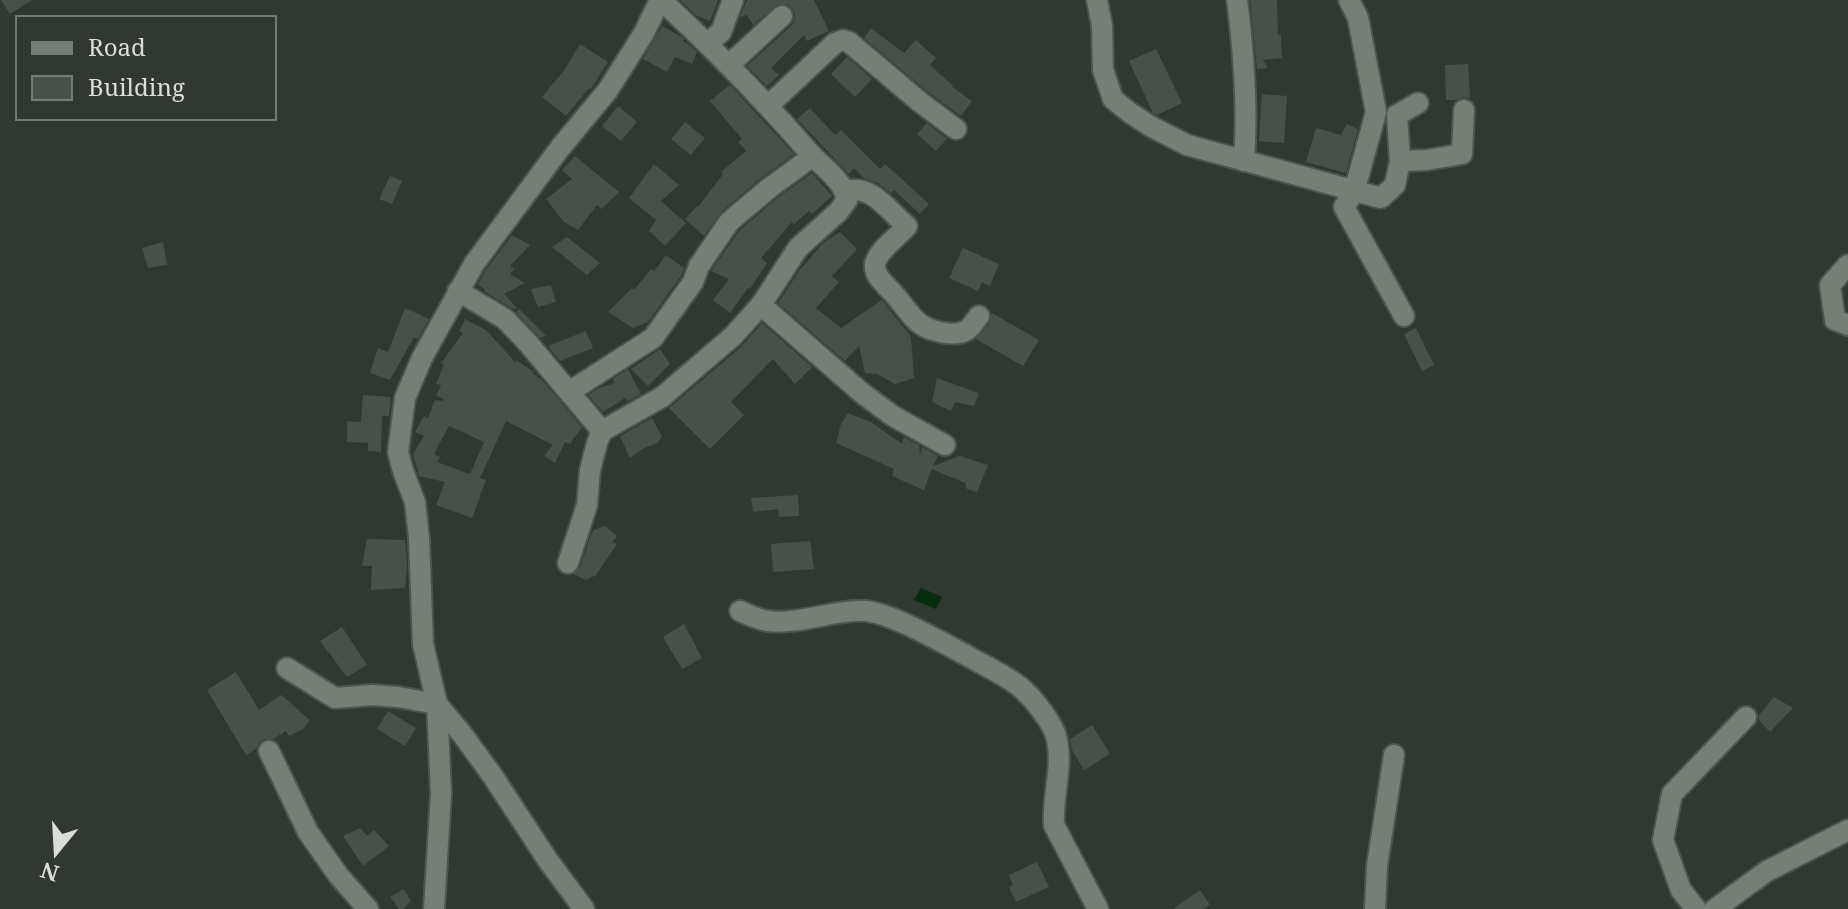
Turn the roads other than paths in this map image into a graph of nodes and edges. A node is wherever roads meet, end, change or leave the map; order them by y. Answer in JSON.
{"nodes":[{"id":1,"x":660,"y":0,"type":"edge"},
{"id":2,"x":733,"y":0,"type":"edge"},
{"id":3,"x":1097,"y":0,"type":"edge"},
{"id":4,"x":1237,"y":0,"type":"edge"},
{"id":5,"x":1349,"y":0,"type":"edge"},
{"id":6,"x":782,"y":16,"type":"dead end"},
{"id":7,"x":708,"y":43,"type":"junction"},
{"id":8,"x":729,"y":65,"type":"junction"},
{"id":9,"x":1418,"y":103,"type":"dead end"},
{"id":10,"x":769,"y":105,"type":"junction"},
{"id":11,"x":1464,"y":110,"type":"dead end"},
{"id":12,"x":956,"y":129,"type":"dead end"},
{"id":13,"x":813,"y":156,"type":"junction"},
{"id":14,"x":1244,"y":161,"type":"junction"},
{"id":15,"x":1400,"y":161,"type":"junction"},
{"id":16,"x":845,"y":191,"type":"junction"},
{"id":17,"x":1354,"y":192,"type":"junction"},
{"id":18,"x":1848,"y":265,"type":"edge"},
{"id":19,"x":458,"y":291,"type":"junction"},
{"id":20,"x":761,"y":305,"type":"junction"},
{"id":21,"x":979,"y":316,"type":"dead end"},
{"id":22,"x":1404,"y":316,"type":"dead end"},
{"id":23,"x":1848,"y":325,"type":"edge"},
{"id":24,"x":569,"y":392,"type":"junction"},
{"id":25,"x":602,"y":431,"type":"junction"},
{"id":26,"x":945,"y":445,"type":"dead end"},
{"id":27,"x":568,"y":563,"type":"dead end"},
{"id":28,"x":740,"y":611,"type":"dead end"},
{"id":29,"x":287,"y":668,"type":"dead end"},
{"id":30,"x":437,"y":704,"type":"junction"},
{"id":31,"x":1746,"y":717,"type":"dead end"},
{"id":32,"x":269,"y":751,"type":"dead end"},
{"id":33,"x":1394,"y":755,"type":"dead end"},
{"id":34,"x":1848,"y":830,"type":"edge"},
{"id":35,"x":368,"y":909,"type":"edge"},
{"id":36,"x":434,"y":909,"type":"edge"},
{"id":37,"x":584,"y":909,"type":"edge"},
{"id":38,"x":1098,"y":909,"type":"edge"},
{"id":39,"x":1375,"y":909,"type":"edge"},
{"id":40,"x":1696,"y":909,"type":"edge"},
{"id":41,"x":1715,"y":909,"type":"edge"}],
"edges":[{"from":1,"to":7,"type":"street"},
{"from":1,"to":19,"type":"street"},
{"from":2,"to":7,"type":"street"},
{"from":3,"to":14,"type":"street"},
{"from":4,"to":14,"type":"street"},
{"from":5,"to":17,"type":"street"},
{"from":6,"to":8,"type":"street"},
{"from":7,"to":8,"type":"street"},
{"from":8,"to":10,"type":"street"},
{"from":9,"to":15,"type":"street"},
{"from":10,"to":12,"type":"street"},
{"from":10,"to":13,"type":"street"},
{"from":11,"to":15,"type":"street"},
{"from":13,"to":16,"type":"street"},
{"from":13,"to":24,"type":"street"},
{"from":14,"to":17,"type":"street"},
{"from":15,"to":17,"type":"street"},
{"from":16,"to":20,"type":"street"},
{"from":16,"to":21,"type":"street"},
{"from":17,"to":22,"type":"street"},
{"from":18,"to":23,"type":"street"},
{"from":19,"to":24,"type":"street"},
{"from":19,"to":30,"type":"street"},
{"from":20,"to":25,"type":"street"},
{"from":20,"to":26,"type":"street"},
{"from":24,"to":25,"type":"street"},
{"from":25,"to":27,"type":"street"},
{"from":28,"to":38,"type":"street"},
{"from":29,"to":30,"type":"street"},
{"from":30,"to":36,"type":"street"},
{"from":30,"to":37,"type":"street"},
{"from":31,"to":40,"type":"street"},
{"from":32,"to":35,"type":"street"},
{"from":33,"to":39,"type":"street"},
{"from":34,"to":41,"type":"street"}]}
